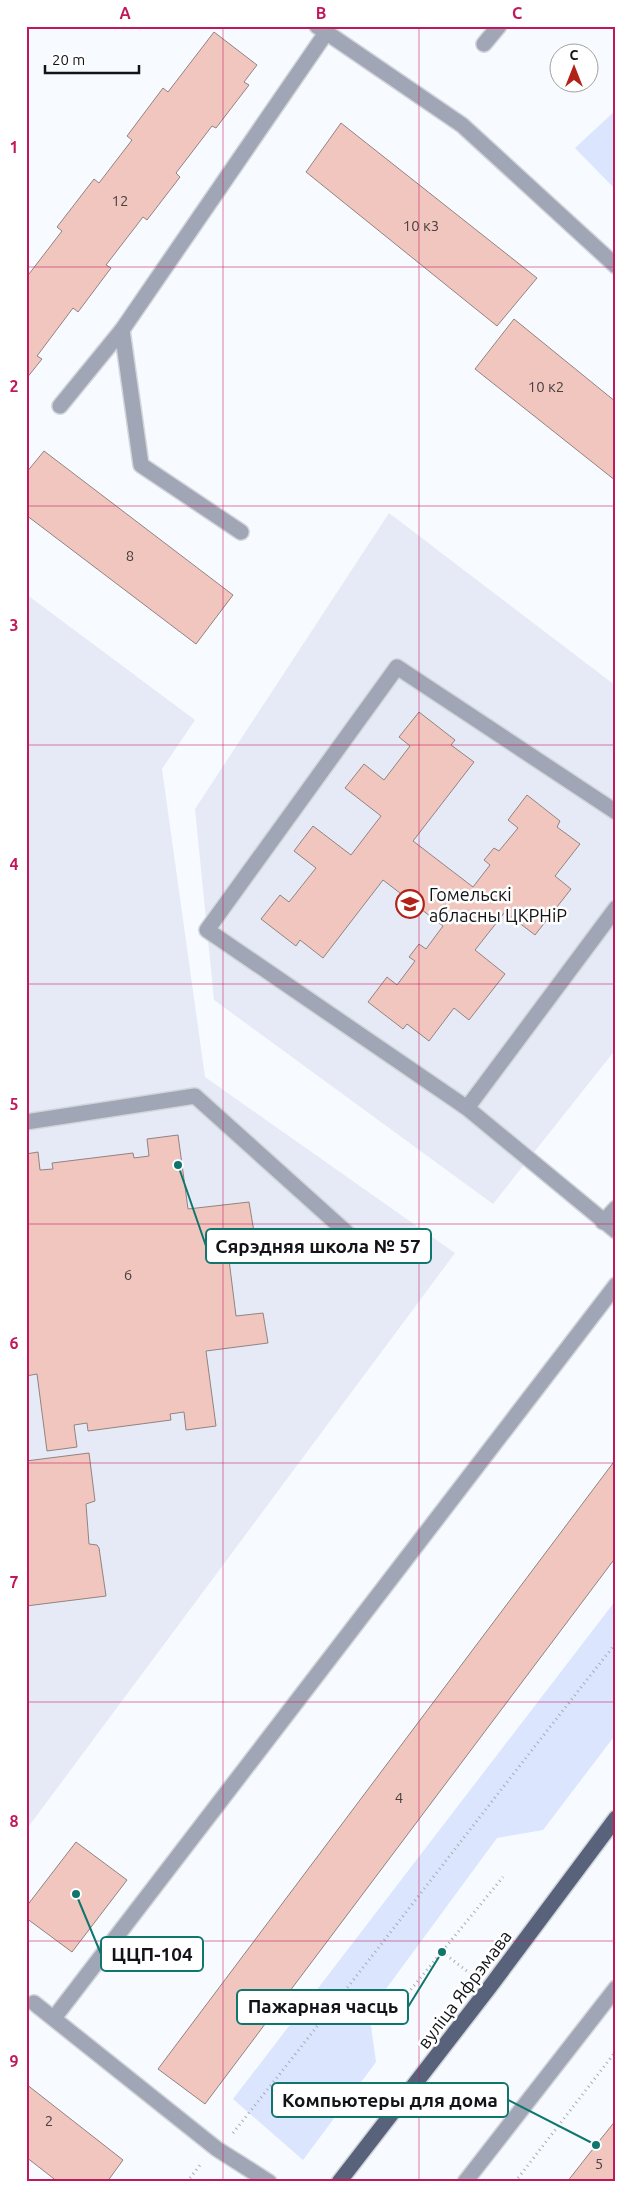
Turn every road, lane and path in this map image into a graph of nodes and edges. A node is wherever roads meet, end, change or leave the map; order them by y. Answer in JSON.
{"nodes":[{"id":1,"x":499,"y":26,"type":"edge"},
{"id":2,"x":322,"y":30,"type":"edge"},
{"id":3,"x":484,"y":44,"type":"dead end"},
{"id":4,"x":616,"y":266,"type":"edge"},
{"id":5,"x":122,"y":330,"type":"junction"},
{"id":6,"x":60,"y":406,"type":"dead end"},
{"id":7,"x":241,"y":532,"type":"dead end"},
{"id":8,"x":616,"y":812,"type":"edge"},
{"id":9,"x":616,"y":908,"type":"edge"},
{"id":10,"x":467,"y":1108,"type":"junction"},
{"id":11,"x":26,"y":1122,"type":"edge"},
{"id":12,"x":616,"y":1208,"type":"edge"},
{"id":13,"x":610,"y":1226,"type":"edge"},
{"id":14,"x":365,"y":1249,"type":"dead end"},
{"id":15,"x":616,"y":1285,"type":"edge"},
{"id":16,"x":616,"y":1643,"type":"edge"},
{"id":17,"x":616,"y":1818,"type":"edge"},
{"id":18,"x":503,"y":1877,"type":"dead end"},
{"id":19,"x":442,"y":1952,"type":"junction"},
{"id":20,"x":489,"y":1988,"type":"junction"},
{"id":21,"x":616,"y":1988,"type":"edge"},
{"id":22,"x":34,"y":2003,"type":"dead end"},
{"id":23,"x":395,"y":2009,"type":"dead end"},
{"id":24,"x":54,"y":2018,"type":"junction"},
{"id":25,"x":616,"y":2051,"type":"edge"},
{"id":26,"x":229,"y":2138,"type":"dead end"},
{"id":27,"x":203,"y":2162,"type":"dead end"},
{"id":28,"x":187,"y":2182,"type":"edge"},
{"id":29,"x":269,"y":2182,"type":"edge"},
{"id":30,"x":339,"y":2182,"type":"edge"},
{"id":31,"x":465,"y":2182,"type":"edge"},
{"id":32,"x":515,"y":2182,"type":"edge"}],
"edges":[{"from":1,"to":3,"type":"street"},
{"from":2,"to":4,"type":"street"},
{"from":2,"to":5,"type":"street"},
{"from":5,"to":6,"type":"street"},
{"from":5,"to":7,"type":"street"},
{"from":8,"to":10,"type":"street"},
{"from":9,"to":10,"type":"street"},
{"from":10,"to":13,"type":"street"},
{"from":11,"to":14,"type":"street"},
{"from":12,"to":13,"type":"street"},
{"from":15,"to":24,"type":"street"},
{"from":16,"to":26,"type":"path"},
{"from":17,"to":20,"type":"main road","name":"вуліца Яфрэмава"},
{"from":18,"to":19,"type":"path"},
{"from":19,"to":20,"type":"path"},
{"from":19,"to":23,"type":"path"},
{"from":20,"to":30,"type":"main road","name":"вуліца Яфрэмава"},
{"from":21,"to":31,"type":"street"},
{"from":22,"to":24,"type":"street"},
{"from":24,"to":29,"type":"street"},
{"from":25,"to":32,"type":"path"},
{"from":27,"to":28,"type":"path"}]}
